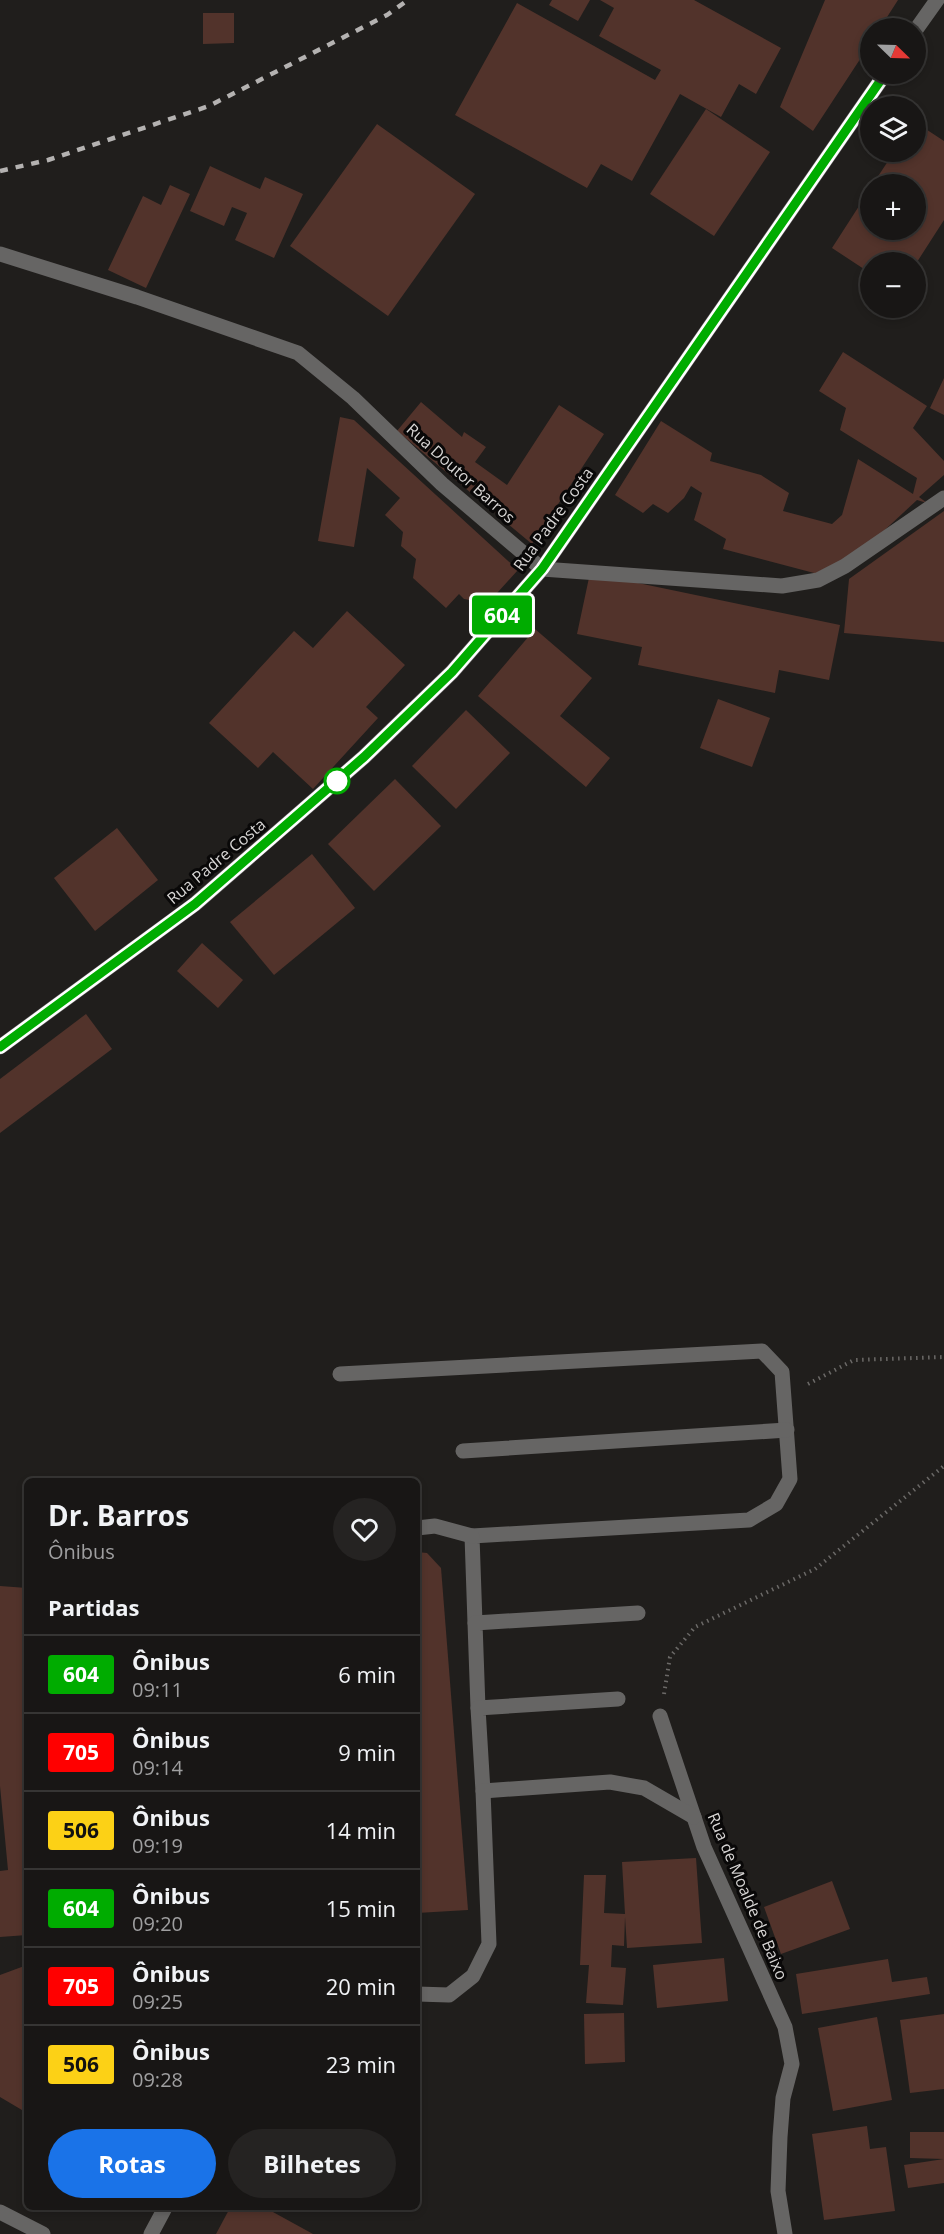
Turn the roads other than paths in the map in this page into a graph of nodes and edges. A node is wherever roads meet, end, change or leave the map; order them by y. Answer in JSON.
{"nodes":[{"id":1,"x":937,"y":0,"type":"edge"},
{"id":2,"x":924,"y":18,"type":"edge"},
{"id":3,"x":878,"y":84,"type":"edge"},
{"id":4,"x":0,"y":254,"type":"edge"},
{"id":5,"x":944,"y":498,"type":"edge"},
{"id":6,"x":542,"y":569,"type":"junction"},
{"id":7,"x":0,"y":1047,"type":"edge"},
{"id":8,"x":340,"y":1374,"type":"dead end"},
{"id":9,"x":787,"y":1430,"type":"junction"},
{"id":10,"x":463,"y":1451,"type":"dead end"},
{"id":11,"x":420,"y":1528,"type":"edge"},
{"id":12,"x":472,"y":1536,"type":"junction"},
{"id":13,"x":638,"y":1612,"type":"dead end"},
{"id":14,"x":475,"y":1623,"type":"junction"},
{"id":15,"x":618,"y":1699,"type":"dead end"},
{"id":16,"x":478,"y":1708,"type":"junction"},
{"id":17,"x":660,"y":1716,"type":"road end"},
{"id":18,"x":483,"y":1791,"type":"junction"},
{"id":19,"x":694,"y":1817,"type":"junction"},
{"id":20,"x":420,"y":1994,"type":"edge"},
{"id":21,"x":164,"y":2210,"type":"edge"},
{"id":22,"x":0,"y":2212,"type":"edge"},
{"id":23,"x":43,"y":2234,"type":"edge"},
{"id":24,"x":151,"y":2234,"type":"edge"},
{"id":25,"x":785,"y":2234,"type":"edge"}],
"edges":[{"from":1,"to":2,"type":"street"},
{"from":3,"to":6,"type":"street","name":"Rua Padre Costa"},
{"from":4,"to":6,"type":"street","name":"Rua Doutor Barros"},
{"from":5,"to":6,"type":"street"},
{"from":6,"to":7,"type":"street","name":"Rua Padre Costa"},
{"from":8,"to":9,"type":"street"},
{"from":9,"to":10,"type":"street"},
{"from":9,"to":12,"type":"street"},
{"from":11,"to":12,"type":"street"},
{"from":12,"to":14,"type":"street"},
{"from":13,"to":14,"type":"street"},
{"from":14,"to":16,"type":"street"},
{"from":15,"to":16,"type":"street"},
{"from":16,"to":18,"type":"street"},
{"from":17,"to":19,"type":"street","name":"Rua de Moalde de Baixo"},
{"from":18,"to":19,"type":"street"},
{"from":18,"to":20,"type":"street"},
{"from":19,"to":25,"type":"street","name":"Rua de Moalde de Baixo"},
{"from":21,"to":24,"type":"street"},
{"from":22,"to":23,"type":"street"}]}
